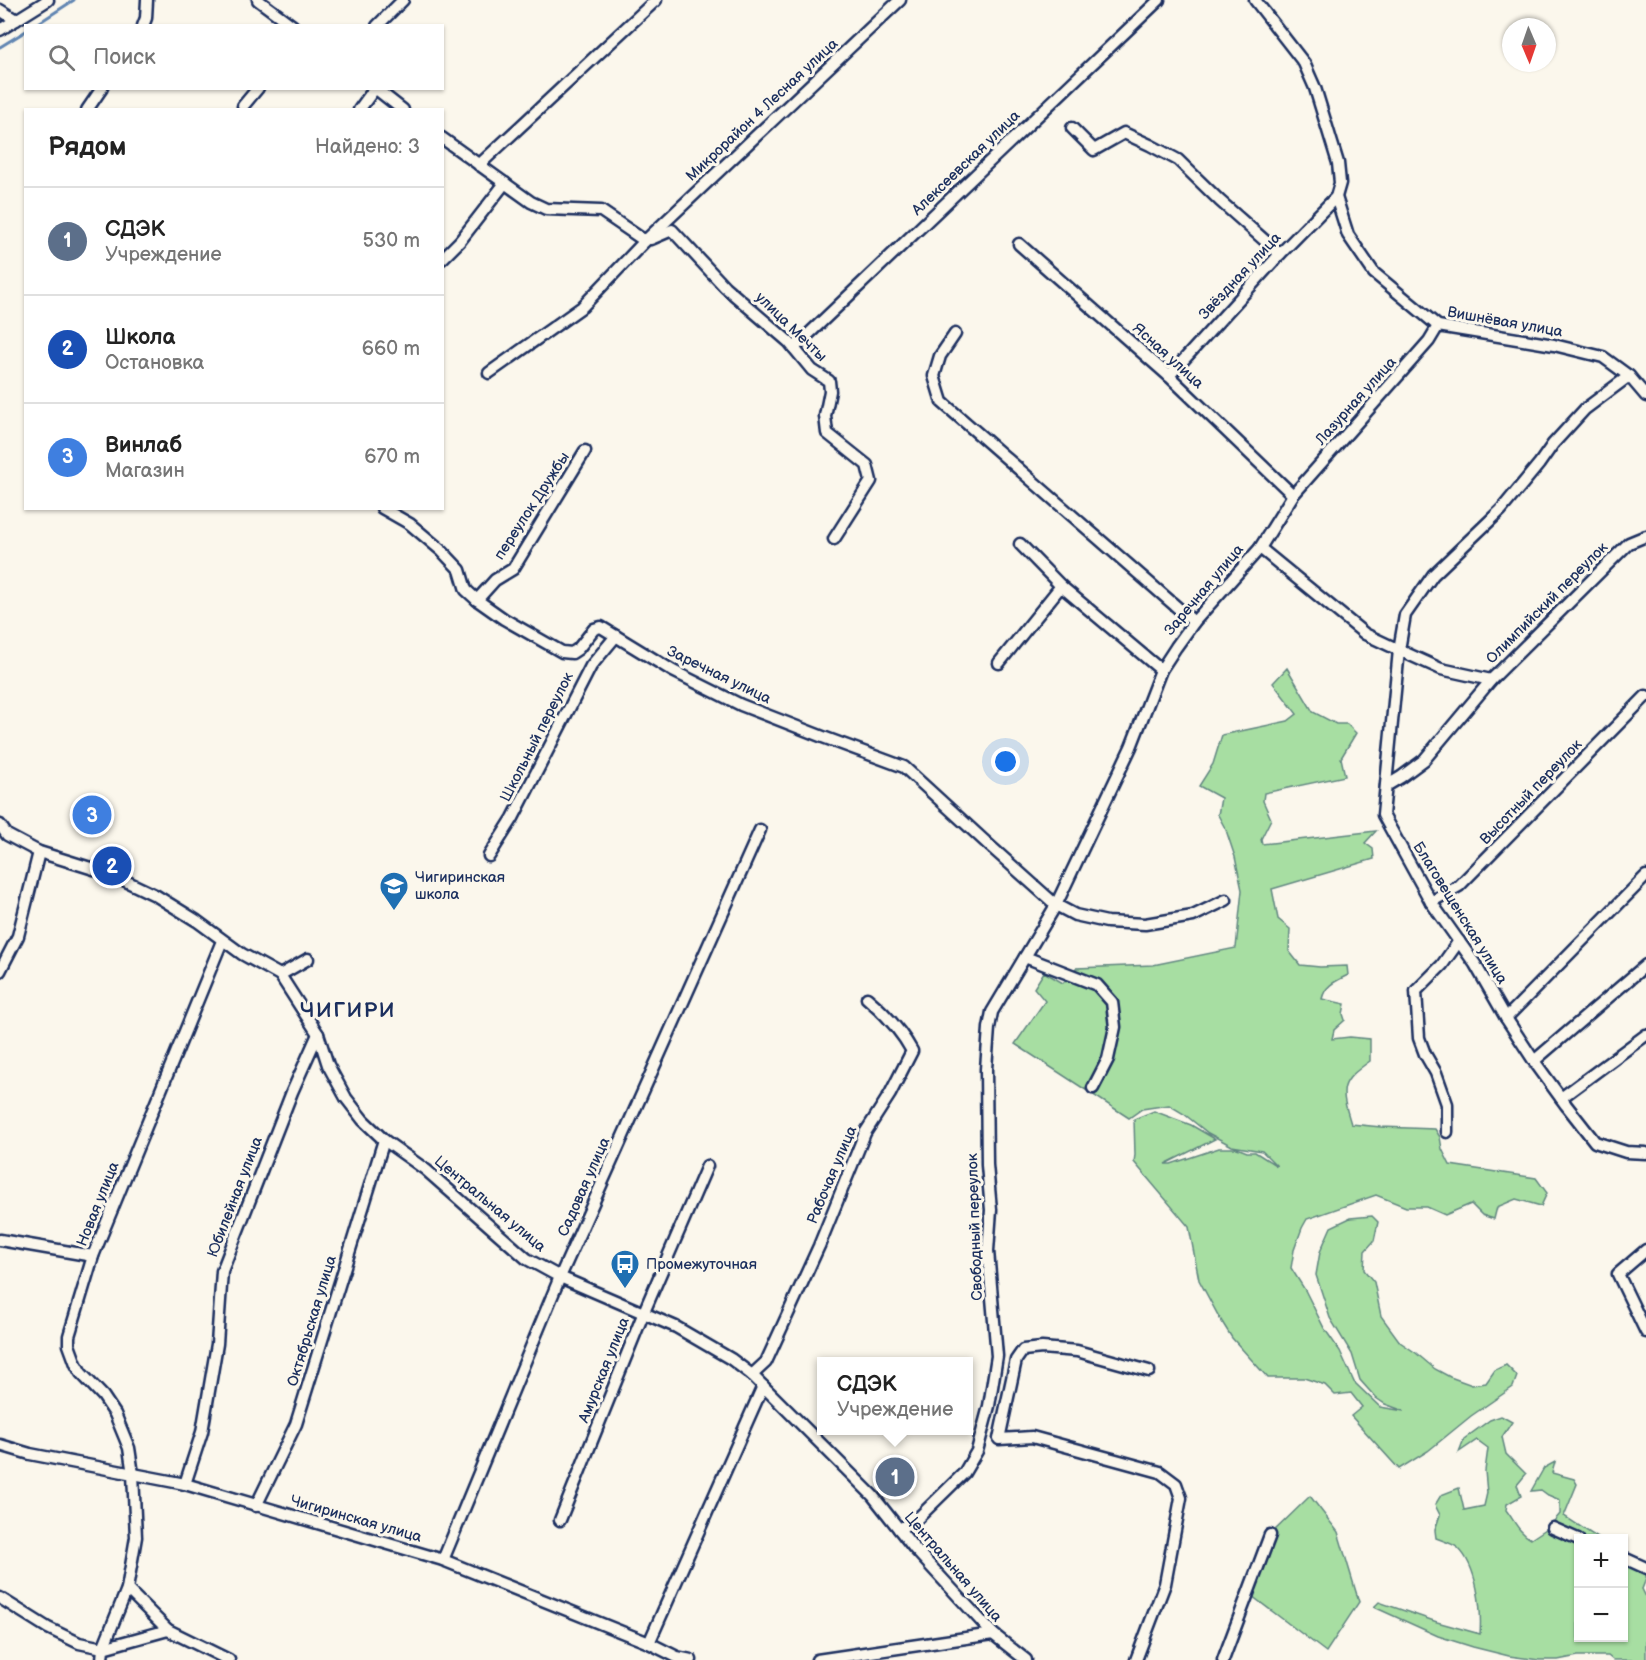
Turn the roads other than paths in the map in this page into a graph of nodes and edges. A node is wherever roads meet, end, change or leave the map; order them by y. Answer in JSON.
{"nodes":[{"id":1,"x":48,"y":0,"type":"edge"},
{"id":2,"x":147,"y":0,"type":"edge"},
{"id":3,"x":258,"y":0,"type":"edge"},
{"id":4,"x":403,"y":0,"type":"edge"},
{"id":5,"x":656,"y":0,"type":"edge"},
{"id":6,"x":900,"y":0,"type":"edge"},
{"id":7,"x":1160,"y":0,"type":"edge"},
{"id":8,"x":1255,"y":0,"type":"edge"},
{"id":9,"x":0,"y":10,"type":"edge"},
{"id":10,"x":16,"y":20,"type":"junction"},
{"id":11,"x":144,"y":24,"type":"edge"},
{"id":12,"x":290,"y":24,"type":"edge"},
{"id":13,"x":379,"y":24,"type":"edge"},
{"id":14,"x":0,"y":30,"type":"edge"},
{"id":15,"x":101,"y":90,"type":"edge"},
{"id":16,"x":256,"y":90,"type":"edge"},
{"id":17,"x":374,"y":90,"type":"edge"},
{"id":18,"x":378,"y":90,"type":"edge"},
{"id":19,"x":243,"y":106,"type":"dead end"},
{"id":20,"x":88,"y":108,"type":"edge"},
{"id":21,"x":360,"y":108,"type":"edge"},
{"id":22,"x":401,"y":108,"type":"edge"},
{"id":23,"x":1072,"y":128,"type":"dead end"},
{"id":24,"x":444,"y":139,"type":"edge"},
{"id":25,"x":479,"y":165,"type":"junction"},
{"id":26,"x":505,"y":183,"type":"junction"},
{"id":27,"x":1336,"y":197,"type":"junction"},
{"id":28,"x":645,"y":241,"type":"junction"},
{"id":29,"x":1019,"y":244,"type":"dead end"},
{"id":30,"x":1280,"y":254,"type":"junction"},
{"id":31,"x":444,"y":258,"type":"edge"},
{"id":32,"x":1438,"y":326,"type":"junction"},
{"id":33,"x":955,"y":334,"type":"dead end"},
{"id":34,"x":794,"y":348,"type":"junction"},
{"id":35,"x":489,"y":373,"type":"dead end"},
{"id":36,"x":1169,"y":376,"type":"junction"},
{"id":37,"x":1629,"y":376,"type":"junction"},
{"id":38,"x":1646,"y":396,"type":"edge"},
{"id":39,"x":585,"y":451,"type":"dead end"},
{"id":40,"x":1293,"y":495,"type":"junction"},
{"id":41,"x":386,"y":510,"type":"edge"},
{"id":42,"x":1646,"y":536,"type":"edge"},
{"id":43,"x":834,"y":539,"type":"dead end"},
{"id":44,"x":1020,"y":544,"type":"dead end"},
{"id":45,"x":1260,"y":548,"type":"junction"},
{"id":46,"x":1061,"y":586,"type":"junction"},
{"id":47,"x":477,"y":600,"type":"junction"},
{"id":48,"x":1194,"y":622,"type":"junction"},
{"id":49,"x":616,"y":636,"type":"junction"},
{"id":50,"x":1399,"y":650,"type":"junction"},
{"id":51,"x":999,"y":663,"type":"dead end"},
{"id":52,"x":1161,"y":670,"type":"junction"},
{"id":53,"x":1491,"y":680,"type":"junction"},
{"id":54,"x":1646,"y":696,"type":"edge"},
{"id":55,"x":1386,"y":786,"type":"junction"},
{"id":56,"x":0,"y":825,"type":"edge"},
{"id":57,"x":759,"y":830,"type":"dead end"},
{"id":58,"x":39,"y":852,"type":"junction"},
{"id":59,"x":489,"y":856,"type":"dead end"},
{"id":60,"x":1646,"y":876,"type":"edge"},
{"id":61,"x":1226,"y":900,"type":"dead end"},
{"id":62,"x":1431,"y":902,"type":"junction"},
{"id":63,"x":1056,"y":905,"type":"junction"},
{"id":64,"x":222,"y":940,"type":"junction"},
{"id":65,"x":1459,"y":941,"type":"junction"},
{"id":66,"x":1025,"y":957,"type":"junction"},
{"id":67,"x":308,"y":959,"type":"dead end"},
{"id":68,"x":1646,"y":965,"type":"edge"},
{"id":69,"x":0,"y":971,"type":"edge"},
{"id":70,"x":280,"y":975,"type":"junction"},
{"id":71,"x":867,"y":998,"type":"dead end"},
{"id":72,"x":1506,"y":1018,"type":"junction"},
{"id":73,"x":318,"y":1034,"type":"junction"},
{"id":74,"x":1646,"y":1035,"type":"edge"},
{"id":75,"x":1534,"y":1061,"type":"junction"},
{"id":76,"x":1093,"y":1088,"type":"dead end"},
{"id":77,"x":1561,"y":1098,"type":"junction"},
{"id":78,"x":1447,"y":1132,"type":"dead end"},
{"id":79,"x":384,"y":1140,"type":"junction"},
{"id":80,"x":1646,"y":1153,"type":"edge"},
{"id":81,"x":706,"y":1166,"type":"dead end"},
{"id":82,"x":0,"y":1240,"type":"edge"},
{"id":83,"x":1646,"y":1250,"type":"edge"},
{"id":84,"x":93,"y":1256,"type":"junction"},
{"id":85,"x":560,"y":1277,"type":"junction"},
{"id":86,"x":644,"y":1312,"type":"junction"},
{"id":87,"x":1645,"y":1325,"type":"edge"},
{"id":88,"x":1149,"y":1371,"type":"dead end"},
{"id":89,"x":753,"y":1375,"type":"junction"},
{"id":90,"x":763,"y":1386,"type":"junction"},
{"id":91,"x":0,"y":1445,"type":"edge"},
{"id":92,"x":134,"y":1474,"type":"junction"},
{"id":93,"x":185,"y":1484,"type":"junction"},
{"id":94,"x":256,"y":1506,"type":"junction"},
{"id":95,"x":560,"y":1520,"type":"dead end"},
{"id":96,"x":1553,"y":1528,"type":"dead end"},
{"id":97,"x":899,"y":1529,"type":"junction"},
{"id":98,"x":1270,"y":1535,"type":"dead end"},
{"id":99,"x":1574,"y":1537,"type":"edge"},
{"id":100,"x":443,"y":1560,"type":"junction"},
{"id":101,"x":1628,"y":1560,"type":"edge"},
{"id":102,"x":1646,"y":1568,"type":"edge"},
{"id":103,"x":127,"y":1588,"type":"junction"},
{"id":104,"x":0,"y":1598,"type":"edge"},
{"id":105,"x":168,"y":1630,"type":"junction"},
{"id":106,"x":993,"y":1634,"type":"junction"},
{"id":107,"x":649,"y":1643,"type":"junction"},
{"id":108,"x":103,"y":1648,"type":"junction"},
{"id":109,"x":676,"y":1658,"type":"edge"},
{"id":110,"x":102,"y":1660,"type":"edge"},
{"id":111,"x":229,"y":1660,"type":"edge"},
{"id":112,"x":691,"y":1660,"type":"edge"},
{"id":113,"x":817,"y":1660,"type":"edge"},
{"id":114,"x":1026,"y":1660,"type":"edge"},
{"id":115,"x":1136,"y":1660,"type":"edge"},
{"id":116,"x":1223,"y":1660,"type":"edge"}],
"edges":[{"from":1,"to":10,"type":"street"},
{"from":2,"to":11,"type":"street"},
{"from":3,"to":12,"type":"street"},
{"from":4,"to":13,"type":"street"},
{"from":5,"to":25,"type":"street"},
{"from":6,"to":28,"type":"street","name":"Микрорайон 4 Лесная улица"},
{"from":7,"to":34,"type":"street","name":"Алексеевская улица"},
{"from":8,"to":27,"type":"street"},
{"from":9,"to":10,"type":"street"},
{"from":10,"to":14,"type":"street"},
{"from":15,"to":20,"type":"street"},
{"from":16,"to":19,"type":"street"},
{"from":17,"to":21,"type":"street"},
{"from":18,"to":22,"type":"street"},
{"from":23,"to":30,"type":"street"},
{"from":24,"to":25,"type":"street"},
{"from":25,"to":26,"type":"street"},
{"from":26,"to":28,"type":"street"},
{"from":26,"to":31,"type":"street"},
{"from":27,"to":30,"type":"street","name":"Звёздная улица"},
{"from":27,"to":32,"type":"street","name":"Вишнёвая улица"},
{"from":28,"to":34,"type":"street","name":"улица Мечты"},
{"from":28,"to":35,"type":"street","name":"Микрорайон 4 Лесная улица"},
{"from":29,"to":36,"type":"street","name":"Ясная улица"},
{"from":30,"to":36,"type":"street","name":"Звёздная улица"},
{"from":32,"to":37,"type":"street","name":"Вишнёвая улица"},
{"from":32,"to":40,"type":"street","name":"Лазурная улица"},
{"from":33,"to":48,"type":"street"},
{"from":34,"to":43,"type":"street","name":"улица Мечты"},
{"from":36,"to":40,"type":"street","name":"Ясная улица"},
{"from":37,"to":38,"type":"street","name":"Вишнёвая улица"},
{"from":37,"to":50,"type":"street","name":"Благовещенская улица"},
{"from":39,"to":47,"type":"street","name":"переулок Дружбы"},
{"from":40,"to":45,"type":"street","name":"Заречная улица"},
{"from":41,"to":47,"type":"street","name":"Заречная улица"},
{"from":42,"to":53,"type":"street","name":"Олимпийский переулок"},
{"from":44,"to":46,"type":"street"},
{"from":45,"to":48,"type":"street","name":"Заречная улица"},
{"from":45,"to":50,"type":"street"},
{"from":46,"to":51,"type":"street"},
{"from":46,"to":52,"type":"street"},
{"from":47,"to":49,"type":"street","name":"Заречная улица"},
{"from":48,"to":52,"type":"street","name":"Заречная улица"},
{"from":49,"to":59,"type":"street","name":"Школьный переулок"},
{"from":49,"to":63,"type":"street","name":"Заречная улица"},
{"from":50,"to":53,"type":"street","name":"Олимпийский переулок"},
{"from":50,"to":55,"type":"street","name":"Благовещенская улица"},
{"from":52,"to":63,"type":"street","name":"Заречная улица"},
{"from":53,"to":55,"type":"street"},
{"from":54,"to":62,"type":"street","name":"Высотный переулок"},
{"from":55,"to":62,"type":"street","name":"Благовещенская улица"},
{"from":56,"to":58,"type":"street","name":"Центральная улица"},
{"from":57,"to":85,"type":"street","name":"Садовая улица"},
{"from":58,"to":64,"type":"street","name":"Центральная улица"},
{"from":58,"to":69,"type":"street"},
{"from":60,"to":72,"type":"street"},
{"from":61,"to":63,"type":"street","name":"Заречная улица"},
{"from":62,"to":65,"type":"street","name":"Благовещенская улица"},
{"from":63,"to":66,"type":"street","name":"Свободный переулок"},
{"from":64,"to":70,"type":"street","name":"Центральная улица"},
{"from":64,"to":84,"type":"street","name":"Новая улица"},
{"from":65,"to":72,"type":"street","name":"Благовещенская улица"},
{"from":65,"to":78,"type":"street"},
{"from":66,"to":76,"type":"street"},
{"from":66,"to":97,"type":"street","name":"Свободный переулок"},
{"from":67,"to":70,"type":"street"},
{"from":68,"to":75,"type":"street"},
{"from":70,"to":73,"type":"street","name":"Центральная улица"},
{"from":71,"to":89,"type":"street","name":"Рабочая улица"},
{"from":72,"to":75,"type":"street","name":"Благовещенская улица"},
{"from":73,"to":79,"type":"street","name":"Центральная улица"},
{"from":73,"to":93,"type":"street","name":"Юбилейная улица"},
{"from":74,"to":77,"type":"street"},
{"from":75,"to":77,"type":"street","name":"Благовещенская улица"},
{"from":77,"to":80,"type":"street","name":"Благовещенская улица"},
{"from":79,"to":85,"type":"street","name":"Центральная улица"},
{"from":79,"to":94,"type":"street","name":"Октябрьская улица"},
{"from":81,"to":86,"type":"street","name":"Амурская улица"},
{"from":82,"to":84,"type":"street"},
{"from":83,"to":87,"type":"street"},
{"from":84,"to":92,"type":"street","name":"Новая улица"},
{"from":85,"to":86,"type":"street","name":"Центральная улица"},
{"from":85,"to":100,"type":"street","name":"Садовая улица"},
{"from":86,"to":89,"type":"street","name":"Центральная улица"},
{"from":86,"to":95,"type":"street","name":"Амурская улица"},
{"from":88,"to":115,"type":"street"},
{"from":89,"to":90,"type":"street","name":"Центральная улица"},
{"from":90,"to":97,"type":"street","name":"Центральная улица"},
{"from":90,"to":107,"type":"street"},
{"from":91,"to":92,"type":"street","name":"Чигиринская улица"},
{"from":92,"to":93,"type":"street","name":"Чигиринская улица"},
{"from":92,"to":103,"type":"street","name":"Новая улица"},
{"from":93,"to":94,"type":"street","name":"Чигиринская улица"},
{"from":94,"to":100,"type":"street","name":"Чигиринская улица"},
{"from":96,"to":99,"type":"street"},
{"from":97,"to":106,"type":"street","name":"Центральная улица"},
{"from":98,"to":116,"type":"street"},
{"from":100,"to":107,"type":"street","name":"Чигиринская улица"},
{"from":101,"to":102,"type":"street"},
{"from":103,"to":105,"type":"street"},
{"from":103,"to":108,"type":"street","name":"Новая улица"},
{"from":104,"to":108,"type":"street"},
{"from":105,"to":108,"type":"street"},
{"from":105,"to":111,"type":"street"},
{"from":106,"to":113,"type":"street"},
{"from":106,"to":114,"type":"street","name":"Центральная улица"},
{"from":107,"to":109,"type":"street","name":"Чигиринская улица"},
{"from":108,"to":110,"type":"street","name":"Новая улица"},
{"from":109,"to":112,"type":"street","name":"Чигиринская улица"}]}
